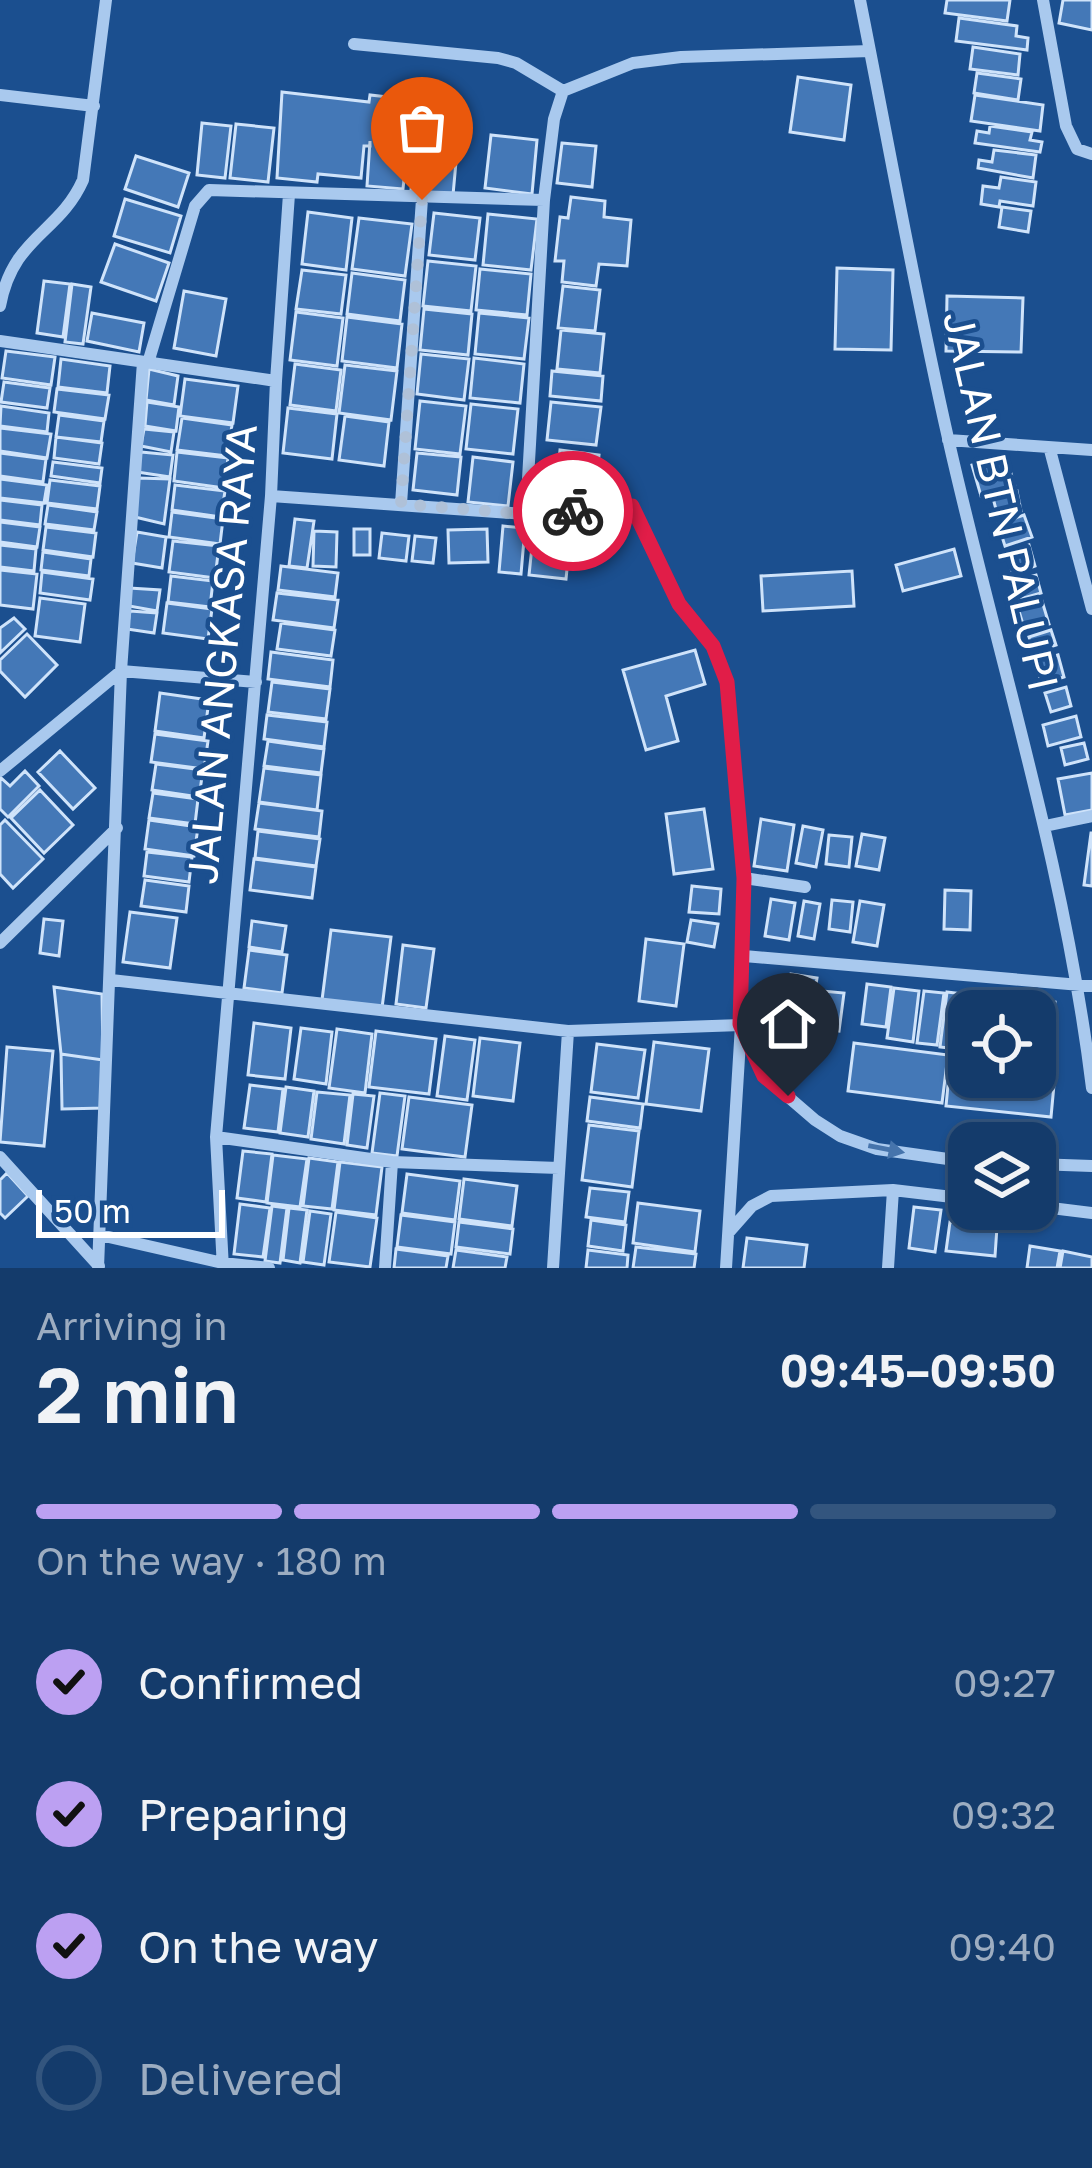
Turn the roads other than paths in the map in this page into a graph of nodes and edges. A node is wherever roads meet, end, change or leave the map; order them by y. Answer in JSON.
{"nodes":[{"id":1,"x":106,"y":0,"type":"edge"},
{"id":2,"x":860,"y":0,"type":"edge"},
{"id":3,"x":1043,"y":0,"type":"edge"},
{"id":4,"x":354,"y":44,"type":"dead end"},
{"id":5,"x":870,"y":51,"type":"junction"},
{"id":6,"x":563,"y":91,"type":"junction"},
{"id":7,"x":0,"y":95,"type":"edge"},
{"id":8,"x":94,"y":106,"type":"junction"},
{"id":9,"x":1092,"y":154,"type":"edge"},
{"id":10,"x":290,"y":194,"type":"junction"},
{"id":11,"x":422,"y":200,"type":"junction"},
{"id":12,"x":544,"y":200,"type":"junction"},
{"id":13,"x":0,"y":306,"type":"edge"},
{"id":14,"x":0,"y":341,"type":"edge"},
{"id":15,"x":145,"y":362,"type":"junction"},
{"id":16,"x":276,"y":381,"type":"junction"},
{"id":17,"x":948,"y":440,"type":"junction"},
{"id":18,"x":1050,"y":450,"type":"junction"},
{"id":19,"x":1092,"y":450,"type":"edge"},
{"id":20,"x":271,"y":496,"type":"junction"},
{"id":21,"x":401,"y":504,"type":"junction"},
{"id":22,"x":526,"y":514,"type":"junction"},
{"id":23,"x":1089,"y":586,"type":"edge"},
{"id":24,"x":1092,"y":609,"type":"edge"},
{"id":25,"x":121,"y":671,"type":"junction"},
{"id":26,"x":256,"y":682,"type":"junction"},
{"id":27,"x":0,"y":771,"type":"edge"},
{"id":28,"x":1092,"y":816,"type":"edge"},
{"id":29,"x":1046,"y":826,"type":"junction"},
{"id":30,"x":118,"y":827,"type":"junction"},
{"id":31,"x":744,"y":878,"type":"junction"},
{"id":32,"x":805,"y":887,"type":"dead end"},
{"id":33,"x":0,"y":943,"type":"edge"},
{"id":34,"x":744,"y":956,"type":"junction"},
{"id":35,"x":111,"y":980,"type":"junction"},
{"id":36,"x":1086,"y":986,"type":"edge"},
{"id":37,"x":226,"y":995,"type":"junction"},
{"id":38,"x":740,"y":1024,"type":"junction"},
{"id":39,"x":568,"y":1031,"type":"junction"},
{"id":40,"x":1092,"y":1088,"type":"edge"},
{"id":41,"x":216,"y":1137,"type":"junction"},
{"id":42,"x":0,"y":1157,"type":"edge"},
{"id":43,"x":948,"y":1159,"type":"edge"},
{"id":44,"x":392,"y":1162,"type":"junction"},
{"id":45,"x":1056,"y":1165,"type":"edge"},
{"id":46,"x":1092,"y":1166,"type":"edge"},
{"id":47,"x":559,"y":1168,"type":"junction"},
{"id":48,"x":893,"y":1190,"type":"junction"},
{"id":49,"x":948,"y":1197,"type":"edge"},
{"id":50,"x":1056,"y":1209,"type":"edge"},
{"id":51,"x":1092,"y":1213,"type":"edge"},
{"id":52,"x":729,"y":1232,"type":"junction"},
{"id":53,"x":100,"y":1235,"type":"junction"},
{"id":54,"x":223,"y":1265,"type":"edge"},
{"id":55,"x":99,"y":1267,"type":"edge"},
{"id":56,"x":269,"y":1268,"type":"edge"},
{"id":57,"x":385,"y":1268,"type":"edge"},
{"id":58,"x":553,"y":1268,"type":"edge"},
{"id":59,"x":726,"y":1268,"type":"edge"},
{"id":60,"x":888,"y":1268,"type":"edge"}],
"edges":[{"from":1,"to":8,"type":"street"},
{"from":2,"to":5,"type":"street","name":"JALAN BTN PALUPI"},
{"from":3,"to":9,"type":"street"},
{"from":4,"to":6,"type":"street"},
{"from":5,"to":6,"type":"street"},
{"from":5,"to":17,"type":"street","name":"JALAN BTN PALUPI"},
{"from":6,"to":12,"type":"street"},
{"from":7,"to":8,"type":"street"},
{"from":8,"to":13,"type":"street"},
{"from":10,"to":11,"type":"street"},
{"from":10,"to":15,"type":"street"},
{"from":10,"to":16,"type":"street"},
{"from":11,"to":12,"type":"street"},
{"from":11,"to":21,"type":"street"},
{"from":12,"to":22,"type":"street"},
{"from":14,"to":15,"type":"street","name":"JALAN ANGKASA RAYA"},
{"from":15,"to":16,"type":"street","name":"JALAN ANGKASA RAYA"},
{"from":15,"to":25,"type":"street","name":"JALAN ANGKASA RAYA"},
{"from":16,"to":20,"type":"street","name":"JALAN ANGKASA RAYA"},
{"from":17,"to":18,"type":"street"},
{"from":17,"to":29,"type":"street","name":"JALAN BTN PALUPI"},
{"from":18,"to":19,"type":"street"},
{"from":18,"to":23,"type":"street"},
{"from":20,"to":21,"type":"street"},
{"from":20,"to":26,"type":"street","name":"JALAN ANGKASA RAYA"},
{"from":21,"to":22,"type":"street"},
{"from":22,"to":31,"type":"street"},
{"from":23,"to":24,"type":"street"},
{"from":25,"to":26,"type":"street"},
{"from":25,"to":27,"type":"street"},
{"from":25,"to":30,"type":"street","name":"JALAN ANGKASA RAYA"},
{"from":26,"to":37,"type":"street","name":"JALAN ANGKASA RAYA"},
{"from":28,"to":29,"type":"street"},
{"from":29,"to":36,"type":"street","name":"JALAN BTN PALUPI"},
{"from":30,"to":33,"type":"street"},
{"from":30,"to":35,"type":"street","name":"JALAN ANGKASA RAYA"},
{"from":31,"to":32,"type":"street"},
{"from":31,"to":34,"type":"street"},
{"from":34,"to":36,"type":"street"},
{"from":34,"to":38,"type":"street"},
{"from":35,"to":37,"type":"street"},
{"from":35,"to":53,"type":"street","name":"JALAN ANGKASA RAYA"},
{"from":36,"to":40,"type":"street","name":"JALAN BTN PALUPI"},
{"from":37,"to":39,"type":"street"},
{"from":37,"to":41,"type":"street","name":"JALAN ANGKASA RAYA"},
{"from":38,"to":39,"type":"street"},
{"from":38,"to":43,"type":"street","one_way":true},
{"from":38,"to":52,"type":"street"},
{"from":39,"to":47,"type":"street"},
{"from":41,"to":44,"type":"street"},
{"from":41,"to":54,"type":"street","name":"JALAN ANGKASA RAYA"},
{"from":42,"to":55,"type":"street","name":"JALAN ANGKASA RAYA"},
{"from":44,"to":47,"type":"street"},
{"from":44,"to":57,"type":"street"},
{"from":45,"to":46,"type":"street"},
{"from":47,"to":58,"type":"street"},
{"from":48,"to":49,"type":"street"},
{"from":48,"to":52,"type":"street"},
{"from":48,"to":60,"type":"street"},
{"from":50,"to":51,"type":"street"},
{"from":52,"to":59,"type":"street"},
{"from":53,"to":54,"type":"street"},
{"from":53,"to":55,"type":"street","name":"JALAN ANGKASA RAYA"},
{"from":54,"to":56,"type":"street"}]}
